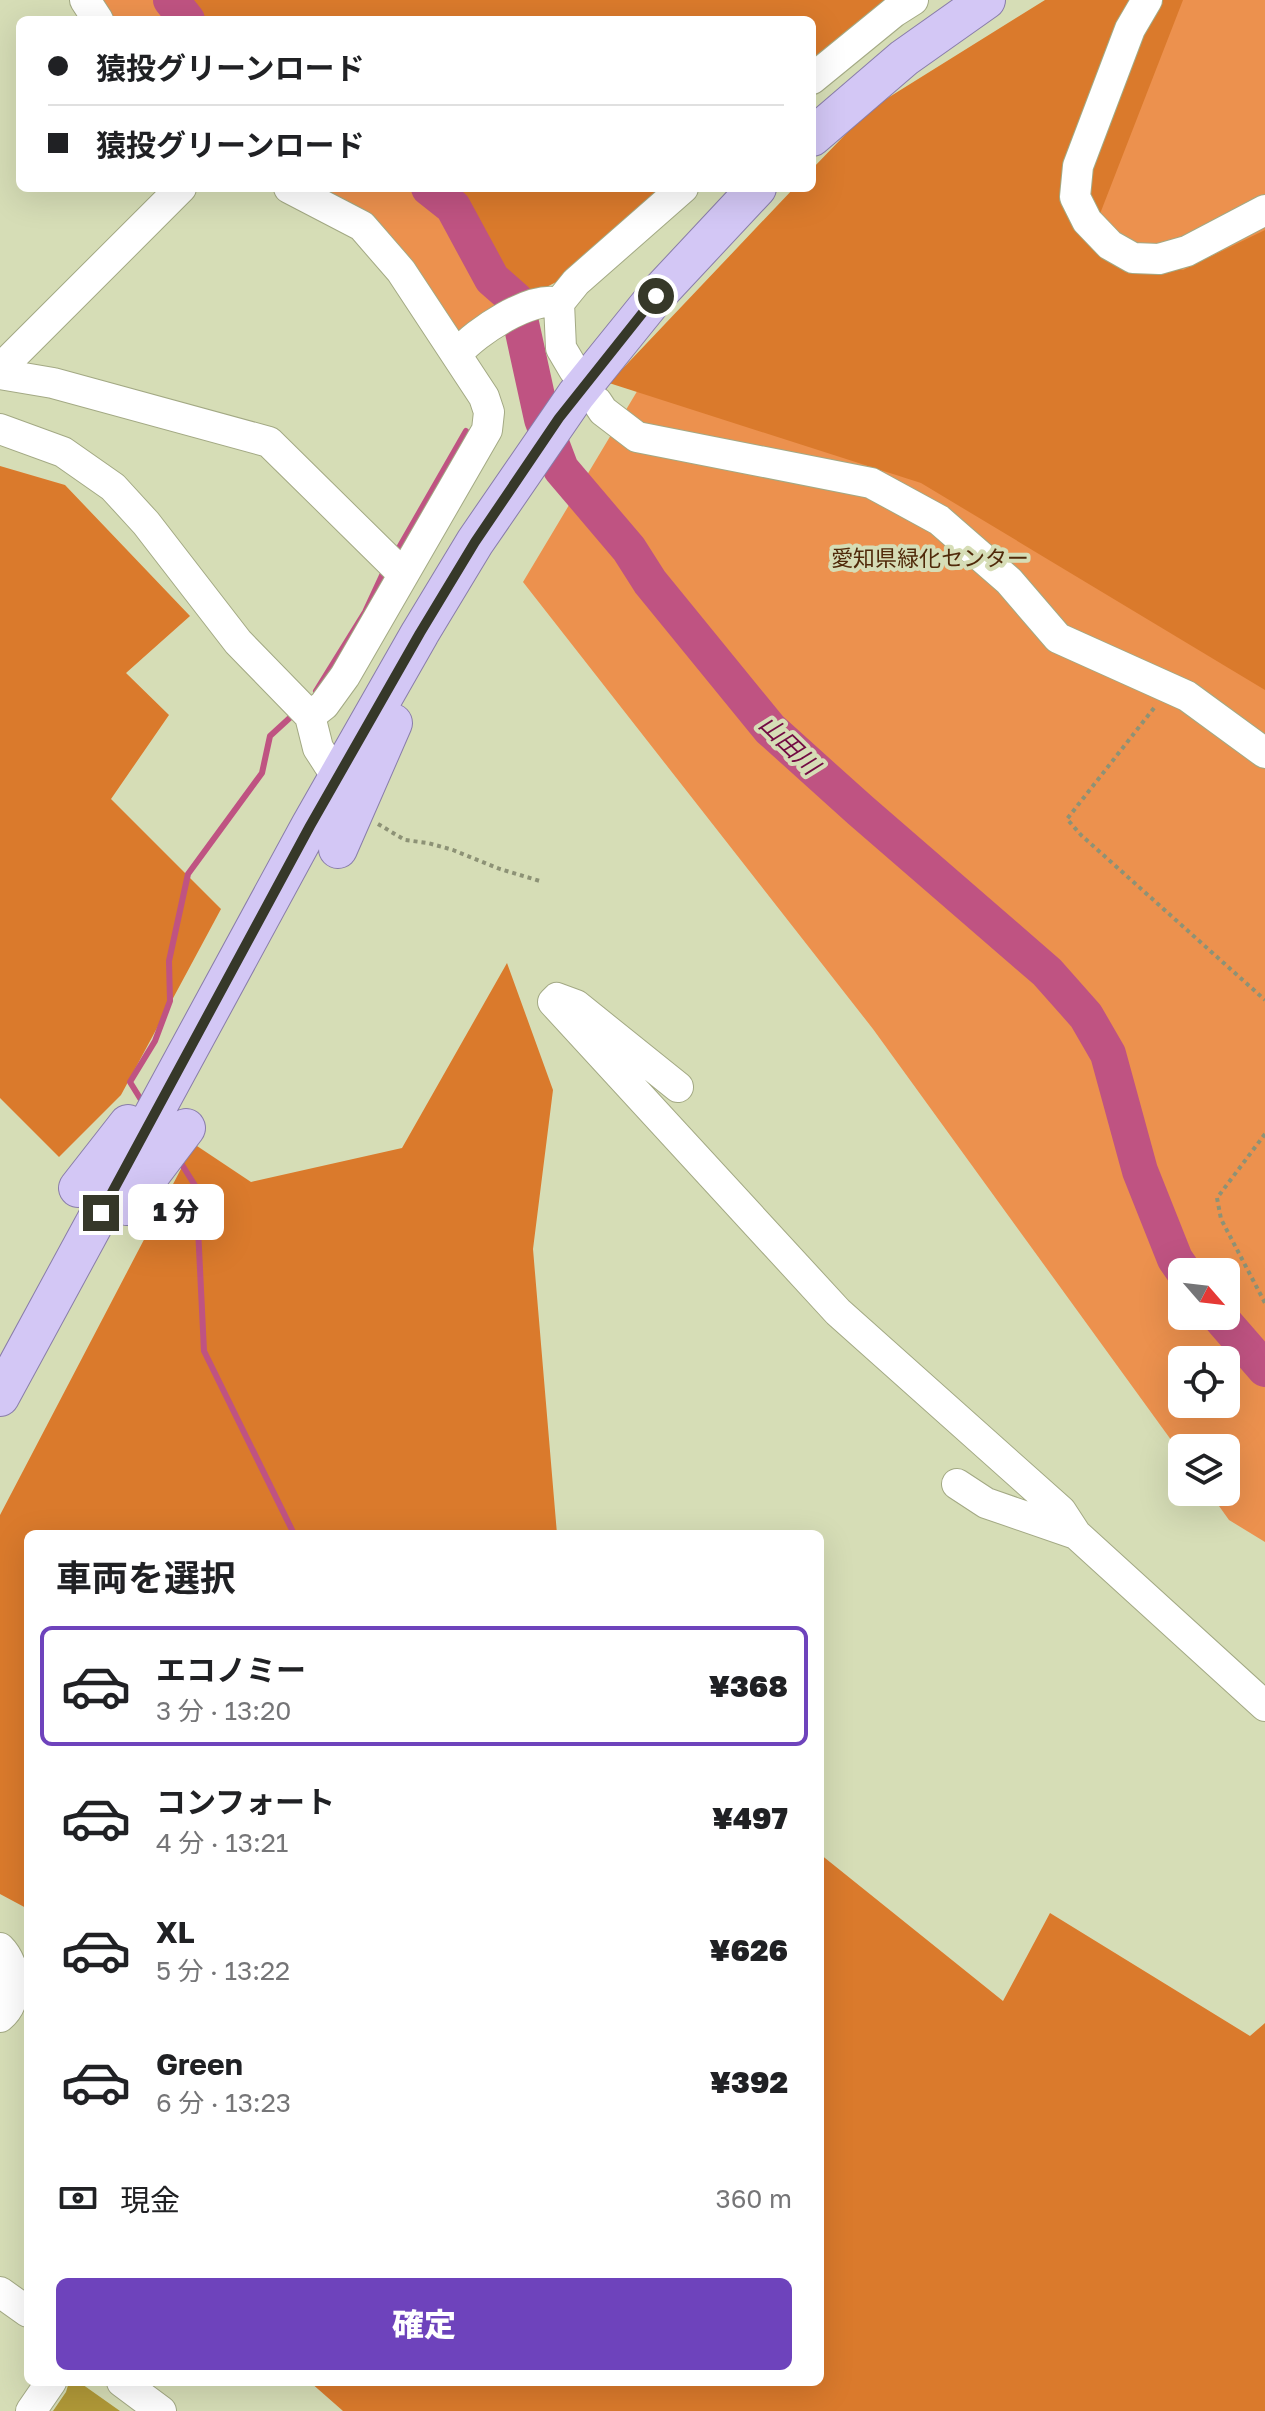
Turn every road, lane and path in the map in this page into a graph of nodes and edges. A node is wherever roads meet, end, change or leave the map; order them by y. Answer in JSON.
{"nodes":[{"id":1,"x":913,"y":0,"type":"edge"},
{"id":2,"x":986,"y":0,"type":"edge"},
{"id":3,"x":1147,"y":0,"type":"edge"},
{"id":4,"x":816,"y":76,"type":"edge"},
{"id":5,"x":816,"y":134,"type":"edge"},
{"id":6,"x":177,"y":192,"type":"edge"},
{"id":7,"x":297,"y":192,"type":"edge"},
{"id":8,"x":678,"y":192,"type":"edge"},
{"id":9,"x":753,"y":192,"type":"edge"},
{"id":10,"x":1265,"y":210,"type":"edge"},
{"id":11,"x":547,"y":303,"type":"junction"},
{"id":12,"x":458,"y":353,"type":"junction"},
{"id":13,"x":0,"y":372,"type":"edge"},
{"id":14,"x":582,"y":389,"type":"junction"},
{"id":15,"x":0,"y":429,"type":"edge"},
{"id":16,"x":403,"y":574,"type":"junction"},
{"id":17,"x":1170,"y":688,"type":"junction"},
{"id":18,"x":310,"y":716,"type":"junction"},
{"id":19,"x":1265,"y":753,"type":"edge"},
{"id":20,"x":329,"y":765,"type":"dead end"},
{"id":21,"x":373,"y":821,"type":"dead end"},
{"id":22,"x":324,"y":838,"type":"junction"},
{"id":23,"x":540,"y":881,"type":"dead end"},
{"id":24,"x":1265,"y":1000,"type":"edge"},
{"id":25,"x":678,"y":1087,"type":"dead end"},
{"id":26,"x":186,"y":1128,"type":"dead end"},
{"id":27,"x":1265,"y":1134,"type":"edge"},
{"id":28,"x":78,"y":1188,"type":"dead end"},
{"id":29,"x":1265,"y":1303,"type":"edge"},
{"id":30,"x":0,"y":1397,"type":"edge"},
{"id":31,"x":0,"y":1418,"type":"edge"},
{"id":32,"x":957,"y":1484,"type":"dead end"},
{"id":33,"x":1076,"y":1534,"type":"junction"},
{"id":34,"x":1265,"y":1706,"type":"edge"},
{"id":35,"x":0,"y":1948,"type":"edge"},
{"id":36,"x":0,"y":2017,"type":"edge"},
{"id":37,"x":0,"y":2292,"type":"edge"},
{"id":38,"x":24,"y":2309,"type":"edge"},
{"id":39,"x":48,"y":2386,"type":"edge"},
{"id":40,"x":127,"y":2386,"type":"edge"},
{"id":41,"x":31,"y":2411,"type":"edge"},
{"id":42,"x":161,"y":2411,"type":"edge"}],
"edges":[{"from":1,"to":4,"type":"street"},
{"from":2,"to":5,"type":"main road"},
{"from":3,"to":10,"type":"street"},
{"from":6,"to":13,"type":"street"},
{"from":7,"to":12,"type":"street"},
{"from":8,"to":11,"type":"street"},
{"from":9,"to":14,"type":"main road"},
{"from":11,"to":12,"type":"street"},
{"from":11,"to":14,"type":"street"},
{"from":12,"to":16,"type":"street"},
{"from":13,"to":16,"type":"street"},
{"from":14,"to":17,"type":"street"},
{"from":14,"to":22,"type":"main road"},
{"from":15,"to":18,"type":"street"},
{"from":16,"to":18,"type":"street"},
{"from":17,"to":19,"type":"street"},
{"from":17,"to":24,"type":"path"},
{"from":18,"to":20,"type":"street"},
{"from":21,"to":23,"type":"path"},
{"from":22,"to":28,"type":"main road"},
{"from":22,"to":30,"type":"main road"},
{"from":25,"to":33,"type":"street"},
{"from":26,"to":31,"type":"main road"},
{"from":27,"to":29,"type":"path"},
{"from":32,"to":33,"type":"street"},
{"from":33,"to":34,"type":"street"},
{"from":35,"to":36,"type":"street"},
{"from":37,"to":38,"type":"street"},
{"from":39,"to":41,"type":"street"},
{"from":40,"to":42,"type":"street"}]}
